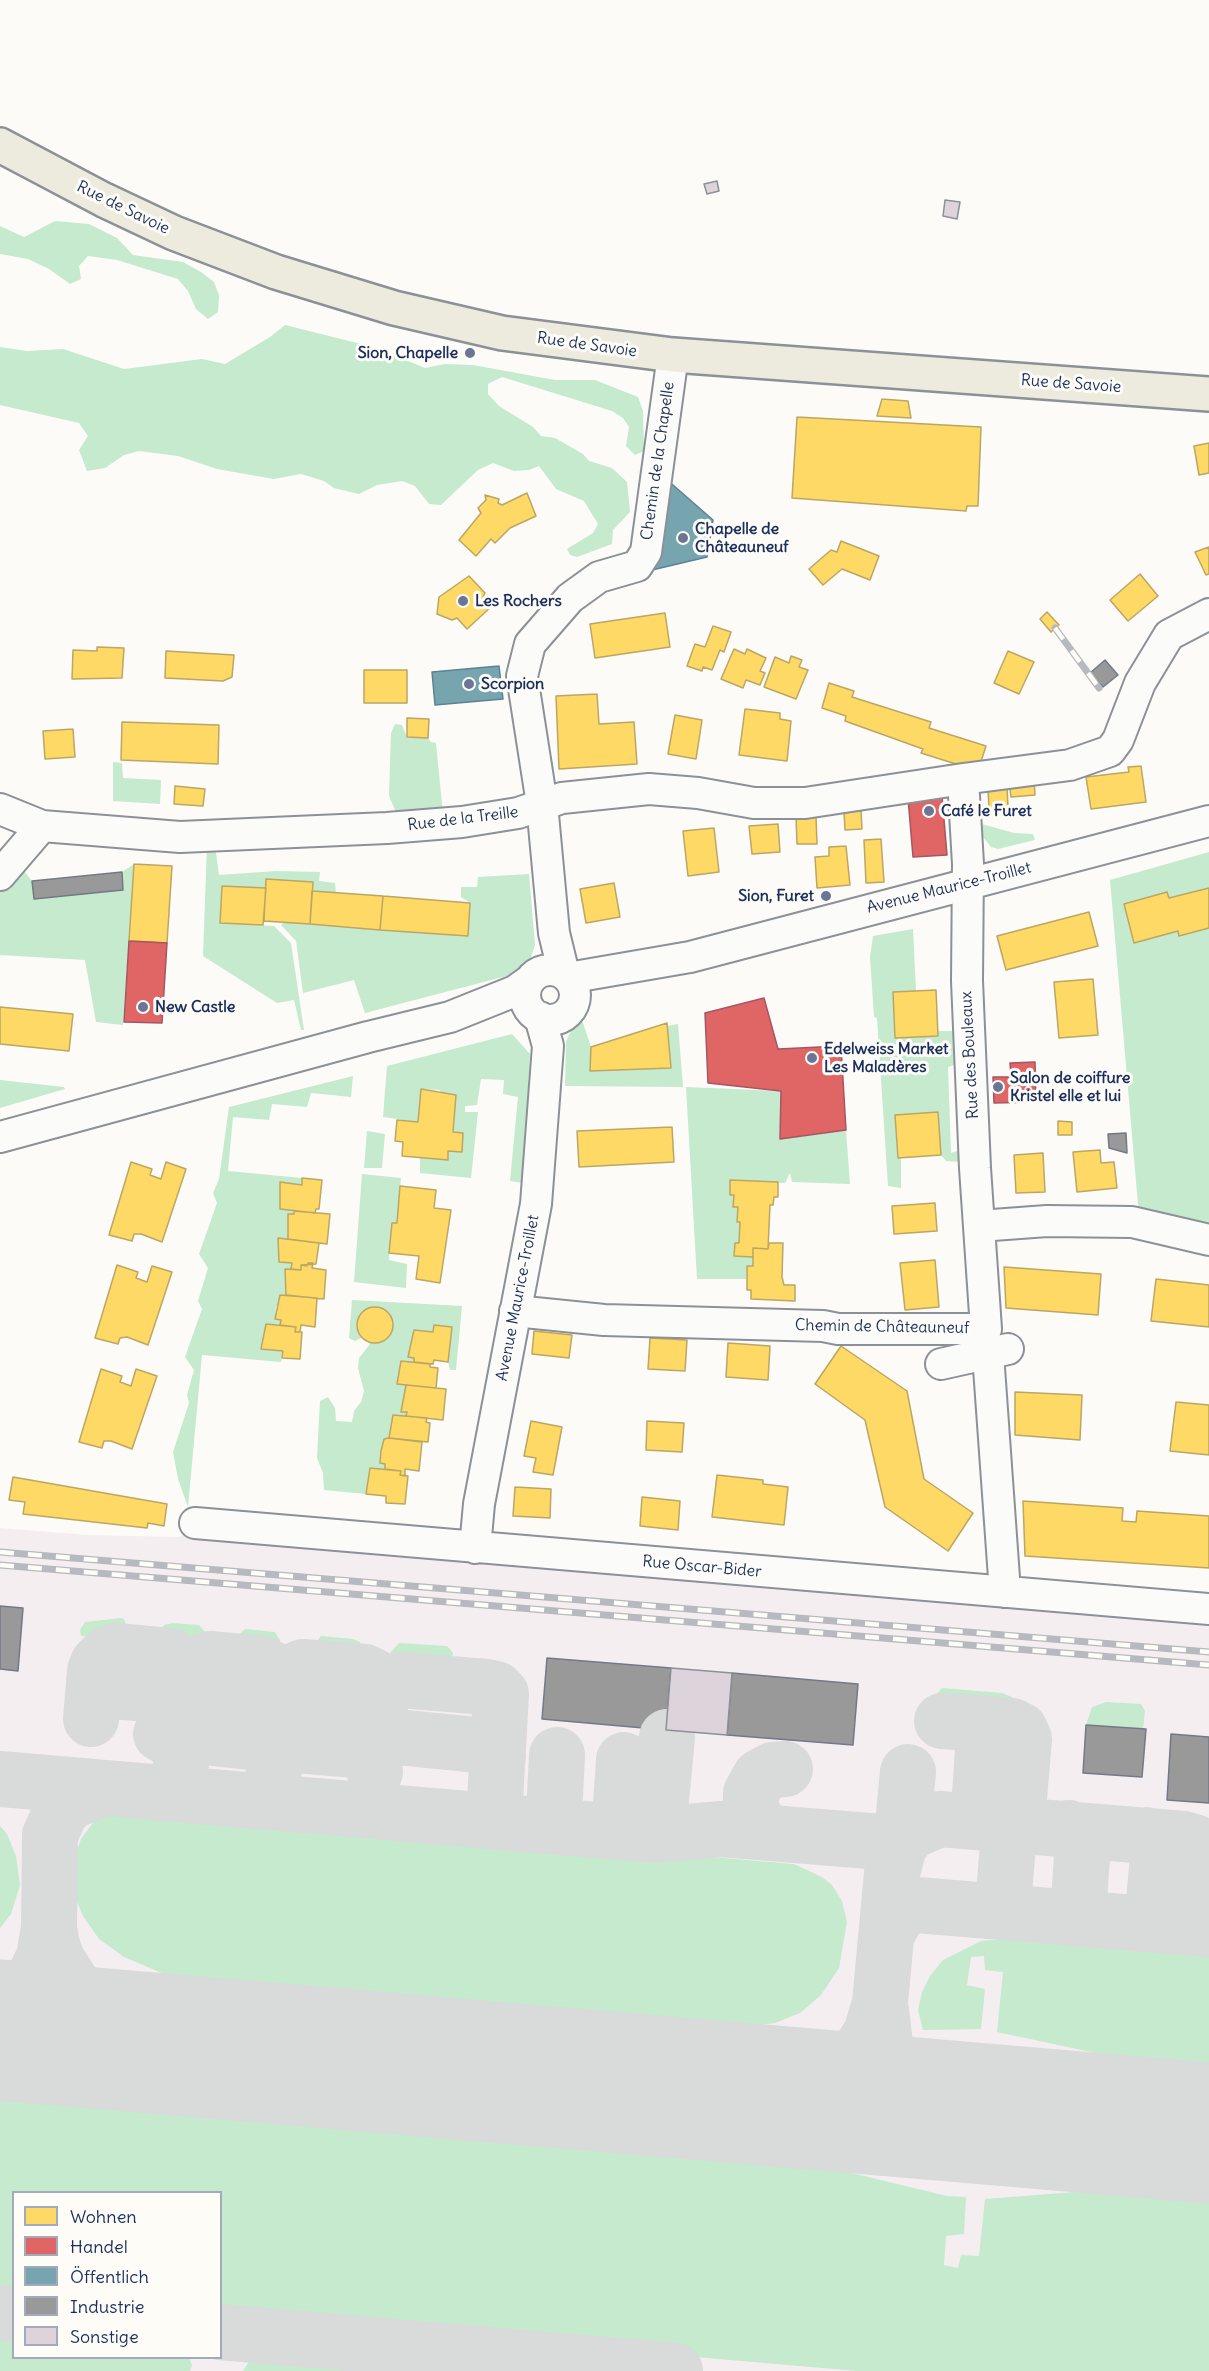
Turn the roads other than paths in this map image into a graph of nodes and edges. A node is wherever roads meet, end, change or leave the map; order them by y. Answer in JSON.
{"nodes":[{"id":1,"x":0,"y":145,"type":"edge"},
{"id":2,"x":673,"y":356,"type":"junction"},
{"id":3,"x":1209,"y":394,"type":"edge"},
{"id":4,"x":1209,"y":614,"type":"edge"},
{"id":5,"x":963,"y":779,"type":"junction"},
{"id":6,"x":542,"y":804,"type":"junction"},
{"id":7,"x":0,"y":809,"type":"edge"},
{"id":8,"x":1209,"y":821,"type":"edge"},
{"id":9,"x":42,"y":826,"type":"junction"},
{"id":10,"x":0,"y":874,"type":"edge"},
{"id":11,"x":966,"y":884,"type":"junction"},
{"id":12,"x":551,"y":994,"type":"junction"},
{"id":13,"x":0,"y":1137,"type":"edge"},
{"id":14,"x":979,"y":1226,"type":"junction"},
{"id":15,"x":1209,"y":1240,"type":"edge"},
{"id":16,"x":515,"y":1311,"type":"junction"},
{"id":17,"x":941,"y":1364,"type":"dead end"},
{"id":18,"x":195,"y":1523,"type":"dead end"},
{"id":19,"x":475,"y":1548,"type":"junction"},
{"id":20,"x":1005,"y":1592,"type":"junction"},
{"id":21,"x":1209,"y":1609,"type":"edge"}],
"edges":[{"from":1,"to":2,"type":"main road","name":"Rue de Savoie"},
{"from":2,"to":3,"type":"main road","name":"Rue de Savoie"},
{"from":2,"to":6,"type":"street","name":"Chemin de la Chapelle"},
{"from":4,"to":5,"type":"street","name":"Rue de la Treille"},
{"from":5,"to":6,"type":"street","name":"Rue de la Treille"},
{"from":5,"to":11,"type":"street"},
{"from":6,"to":9,"type":"street","name":"Rue de la Treille"},
{"from":6,"to":12,"type":"street","name":"Chemin de la Chapelle"},
{"from":7,"to":9,"type":"street","name":"Rue de la Treille"},
{"from":8,"to":11,"type":"street","name":"Avenue Maurice-Troillet"},
{"from":9,"to":10,"type":"street"},
{"from":11,"to":12,"type":"street","name":"Avenue Maurice-Troillet"},
{"from":11,"to":14,"type":"street","name":"Rue des Bouleaux"},
{"from":12,"to":13,"type":"street","name":"Avenue Maurice-Troillet"},
{"from":12,"to":16,"type":"street","name":"Avenue Maurice-Troillet"},
{"from":14,"to":15,"type":"street"},
{"from":14,"to":16,"type":"street","name":"Chemin de Châteauneuf"},
{"from":16,"to":19,"type":"street","name":"Avenue Maurice-Troillet"},
{"from":17,"to":20,"type":"street"},
{"from":18,"to":19,"type":"street","name":"Rue Oscar-Bider"},
{"from":19,"to":20,"type":"street","name":"Rue Oscar-Bider"},
{"from":20,"to":21,"type":"street","name":"Rue Oscar-Bider"}]}
